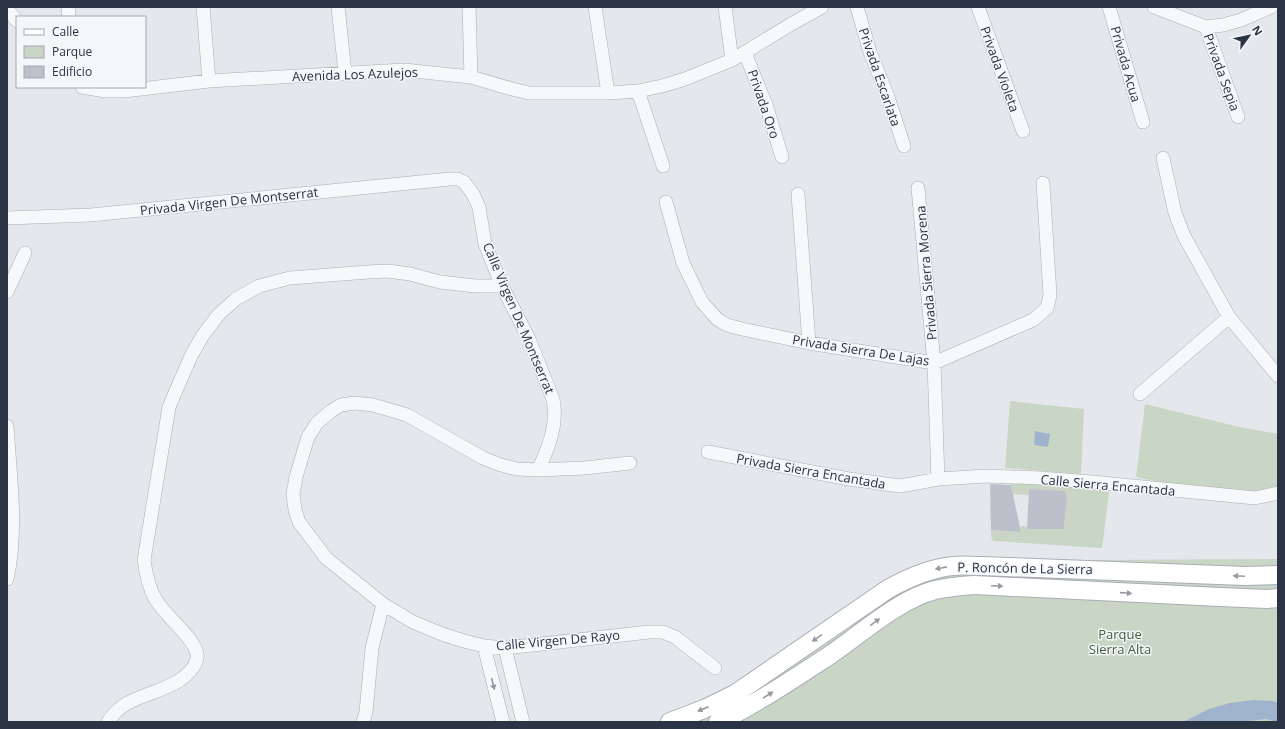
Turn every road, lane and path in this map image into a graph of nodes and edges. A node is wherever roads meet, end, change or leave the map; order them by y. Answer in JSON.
{"nodes":[{"id":1,"x":203,"y":7,"type":"edge"},
{"id":2,"x":338,"y":7,"type":"edge"},
{"id":3,"x":469,"y":7,"type":"edge"},
{"id":4,"x":595,"y":7,"type":"edge"},
{"id":5,"x":725,"y":7,"type":"edge"},
{"id":6,"x":822,"y":7,"type":"edge"},
{"id":7,"x":857,"y":7,"type":"edge"},
{"id":8,"x":978,"y":7,"type":"edge"},
{"id":9,"x":1109,"y":7,"type":"edge"},
{"id":10,"x":1154,"y":7,"type":"edge"},
{"id":11,"x":1271,"y":7,"type":"edge"},
{"id":12,"x":7,"y":9,"type":"edge"},
{"id":13,"x":16,"y":20,"type":"edge"},
{"id":14,"x":1206,"y":27,"type":"junction"},
{"id":15,"x":745,"y":53,"type":"junction"},
{"id":16,"x":732,"y":60,"type":"junction"},
{"id":17,"x":345,"y":73,"type":"junction"},
{"id":18,"x":471,"y":77,"type":"junction"},
{"id":19,"x":209,"y":81,"type":"junction"},
{"id":20,"x":88,"y":88,"type":"edge"},
{"id":21,"x":638,"y":91,"type":"junction"},
{"id":22,"x":608,"y":93,"type":"junction"},
{"id":23,"x":1238,"y":117,"type":"dead end"},
{"id":24,"x":1142,"y":122,"type":"dead end"},
{"id":25,"x":1023,"y":131,"type":"dead end"},
{"id":26,"x":904,"y":146,"type":"dead end"},
{"id":27,"x":782,"y":156,"type":"dead end"},
{"id":28,"x":1163,"y":158,"type":"dead end"},
{"id":29,"x":663,"y":166,"type":"dead end"},
{"id":30,"x":450,"y":179,"type":"joint"},
{"id":31,"x":1043,"y":183,"type":"dead end"},
{"id":32,"x":918,"y":188,"type":"dead end"},
{"id":33,"x":798,"y":194,"type":"dead end"},
{"id":34,"x":666,"y":202,"type":"dead end"},
{"id":35,"x":7,"y":218,"type":"edge"},
{"id":36,"x":25,"y":253,"type":"dead end"},
{"id":37,"x":502,"y":286,"type":"junction"},
{"id":38,"x":7,"y":292,"type":"edge"},
{"id":39,"x":1229,"y":317,"type":"junction"},
{"id":40,"x":809,"y":343,"type":"junction"},
{"id":41,"x":934,"y":363,"type":"junction"},
{"id":42,"x":1278,"y":376,"type":"edge"},
{"id":43,"x":1140,"y":394,"type":"dead end"},
{"id":44,"x":7,"y":426,"type":"edge"},
{"id":45,"x":708,"y":452,"type":"dead end"},
{"id":46,"x":630,"y":463,"type":"dead end"},
{"id":47,"x":8,"y":467,"type":"edge"},
{"id":48,"x":538,"y":470,"type":"junction"},
{"id":49,"x":938,"y":479,"type":"junction"},
{"id":50,"x":1278,"y":493,"type":"edge"},
{"id":51,"x":1278,"y":575,"type":"edge"},
{"id":52,"x":7,"y":579,"type":"edge"},
{"id":53,"x":1278,"y":598,"type":"edge"},
{"id":54,"x":383,"y":604,"type":"junction"},
{"id":55,"x":840,"y":622,"type":"junction"},
{"id":56,"x":852,"y":639,"type":"junction"},
{"id":57,"x":484,"y":646,"type":"junction"},
{"id":58,"x":505,"y":648,"type":"junction"},
{"id":59,"x":715,"y":668,"type":"dead end"},
{"id":60,"x":108,"y":722,"type":"edge"},
{"id":61,"x":363,"y":722,"type":"edge"},
{"id":62,"x":502,"y":722,"type":"edge"},
{"id":63,"x":523,"y":722,"type":"edge"},
{"id":64,"x":670,"y":722,"type":"edge"},
{"id":65,"x":718,"y":722,"type":"edge"}],
"edges":[{"from":1,"to":19,"type":"street"},
{"from":2,"to":17,"type":"street"},
{"from":3,"to":18,"type":"street"},
{"from":4,"to":22,"type":"street"},
{"from":5,"to":16,"type":"street"},
{"from":6,"to":15,"type":"street","name":"Avenida Los Azulejos"},
{"from":7,"to":26,"type":"street","name":"Privada Escarlata"},
{"from":8,"to":25,"type":"street","name":"Privada Violeta"},
{"from":9,"to":24,"type":"street","name":"Privada Acua"},
{"from":10,"to":14,"type":"street"},
{"from":11,"to":14,"type":"street"},
{"from":12,"to":13,"type":"street"},
{"from":14,"to":23,"type":"street","name":"Privada Sepia"},
{"from":15,"to":16,"type":"street","name":"Avenida Los Azulejos"},
{"from":15,"to":27,"type":"street","name":"Privada Oro"},
{"from":16,"to":21,"type":"street","name":"Avenida Los Azulejos"},
{"from":17,"to":18,"type":"street","name":"Avenida Los Azulejos"},
{"from":17,"to":19,"type":"street","name":"Avenida Los Azulejos"},
{"from":18,"to":22,"type":"street","name":"Avenida Los Azulejos"},
{"from":19,"to":20,"type":"street","name":"Avenida Los Azulejos"},
{"from":21,"to":22,"type":"street","name":"Avenida Los Azulejos"},
{"from":21,"to":29,"type":"street"},
{"from":28,"to":39,"type":"street"},
{"from":30,"to":35,"type":"street","name":"Privada Virgen De Montserrat"},
{"from":30,"to":37,"type":"street","name":"Calle Virgen De Montserrat"},
{"from":31,"to":41,"type":"street","name":"Privada Sierra De Lajas"},
{"from":32,"to":41,"type":"street","name":"Privada Sierra Morena"},
{"from":33,"to":40,"type":"street"},
{"from":34,"to":40,"type":"street","name":"Privada Sierra De Lajas"},
{"from":36,"to":38,"type":"street"},
{"from":37,"to":48,"type":"street","name":"Calle Virgen De Montserrat"},
{"from":37,"to":60,"type":"street"},
{"from":39,"to":42,"type":"street"},
{"from":39,"to":43,"type":"street"},
{"from":40,"to":41,"type":"street","name":"Privada Sierra De Lajas"},
{"from":41,"to":49,"type":"street","name":"Privada Sierra Morena"},
{"from":44,"to":47,"type":"street"},
{"from":45,"to":49,"type":"street","name":"Privada Sierra Encantada"},
{"from":46,"to":48,"type":"street","name":"Calle Virgen De Rayo"},
{"from":47,"to":52,"type":"street"},
{"from":48,"to":54,"type":"street","name":"Calle Virgen De Rayo"},
{"from":49,"to":50,"type":"street","name":"Calle Sierra Encantada"},
{"from":51,"to":55,"type":"street","name":"P. Roncón de La Sierra","one_way":true},
{"from":56,"to":53,"type":"street","name":"P. Roncón de La Sierra","one_way":true},
{"from":54,"to":57,"type":"street","name":"Calle Virgen De Rayo"},
{"from":54,"to":61,"type":"street"},
{"from":55,"to":56,"type":"street"},
{"from":55,"to":64,"type":"street","name":"P. Roncón de La Sierra","one_way":true},
{"from":65,"to":56,"type":"street","name":"P. Roncón de La Sierra","one_way":true},
{"from":57,"to":58,"type":"street","name":"Calle Virgen De Rayo"},
{"from":57,"to":62,"type":"street","one_way":true},
{"from":58,"to":59,"type":"street","name":"Calle Virgen De Rayo"},
{"from":58,"to":63,"type":"street"}]}
